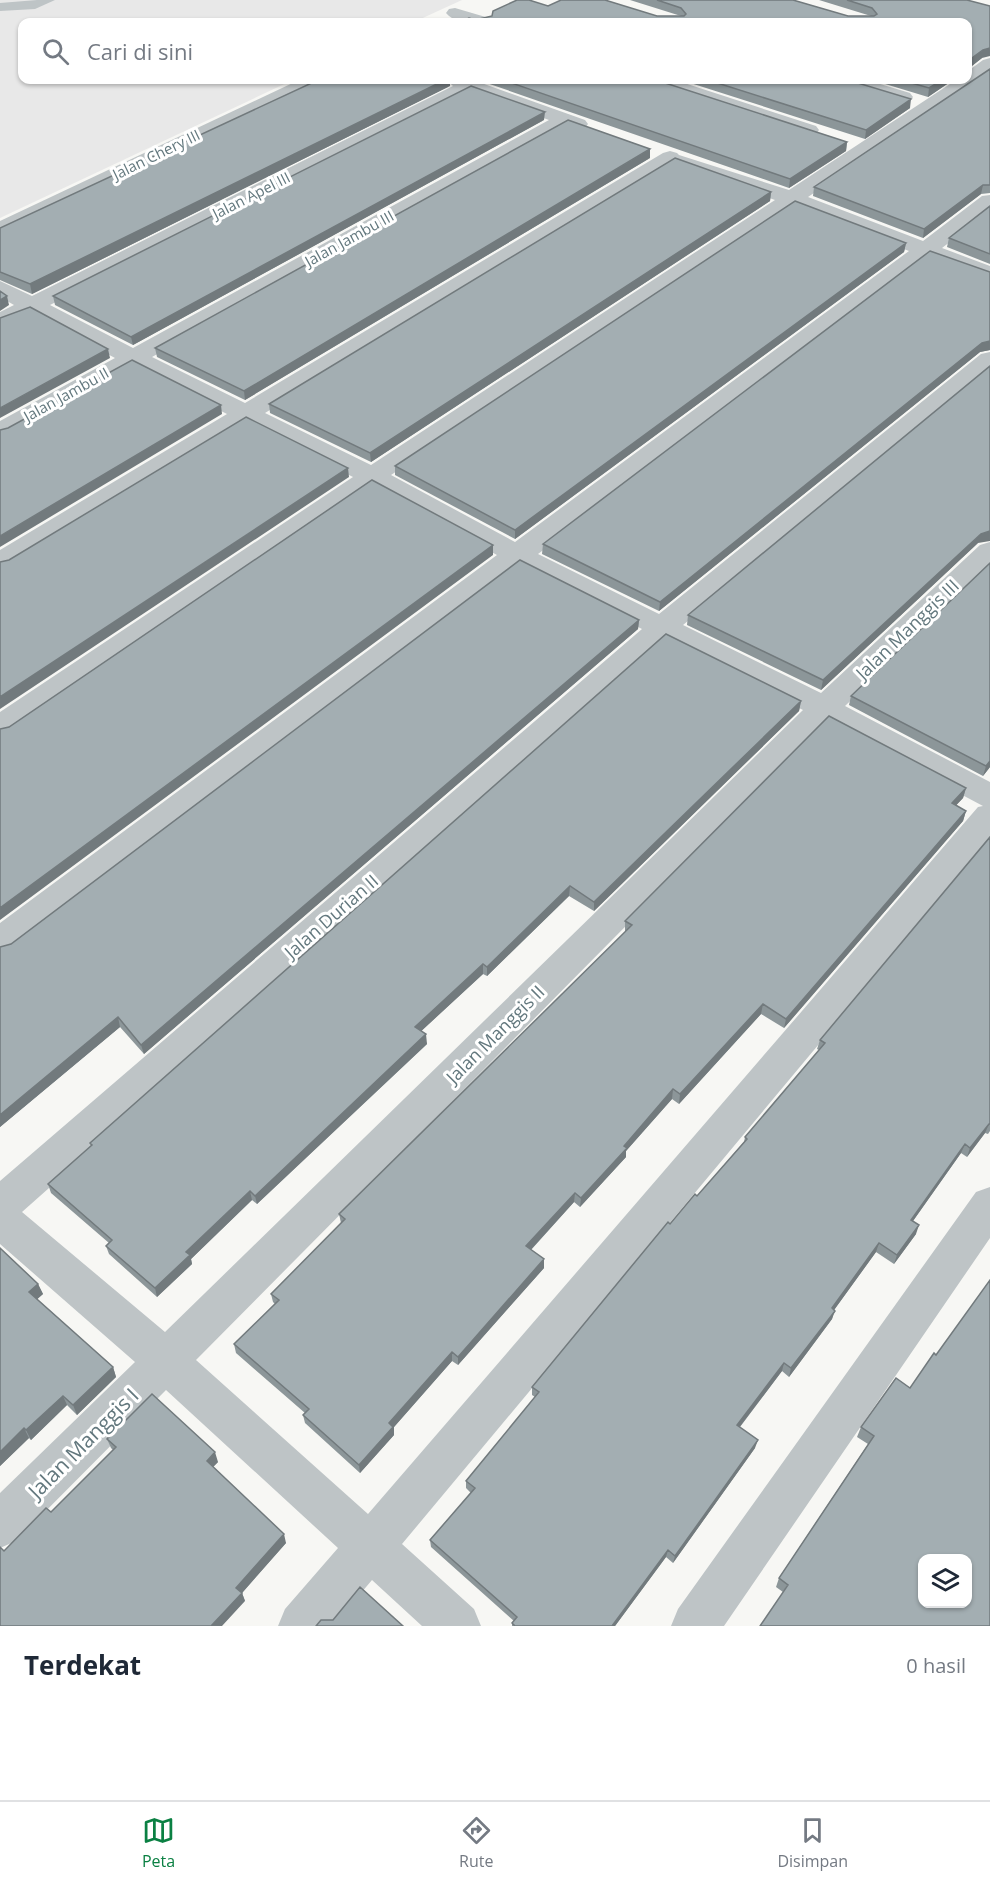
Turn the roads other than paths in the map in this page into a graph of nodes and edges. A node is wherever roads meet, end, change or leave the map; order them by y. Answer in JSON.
{"nodes":[{"id":1,"x":49,"y":0,"type":"edge"},
{"id":2,"x":0,"y":7,"type":"edge"},
{"id":3,"x":455,"y":13,"type":"dead end"},
{"id":4,"x":471,"y":18,"type":"edge"},
{"id":5,"x":972,"y":56,"type":"edge"},
{"id":6,"x":990,"y":63,"type":"edge"},
{"id":7,"x":972,"y":76,"type":"edge"},
{"id":8,"x":305,"y":84,"type":"edge"},
{"id":9,"x":459,"y":84,"type":"edge"},
{"id":10,"x":468,"y":84,"type":"edge"},
{"id":11,"x":669,"y":84,"type":"edge"},
{"id":12,"x":861,"y":84,"type":"edge"},
{"id":13,"x":961,"y":84,"type":"edge"},
{"id":14,"x":931,"y":106,"type":"junction"},
{"id":15,"x":566,"y":120,"type":"junction"},
{"id":16,"x":597,"y":131,"type":"edge"},
{"id":17,"x":822,"y":134,"type":"edge"},
{"id":18,"x":791,"y":198,"type":"junction"},
{"id":19,"x":990,"y":201,"type":"edge"},
{"id":20,"x":0,"y":229,"type":"edge"},
{"id":21,"x":926,"y":250,"type":"junction"},
{"id":22,"x":990,"y":274,"type":"edge"},
{"id":23,"x":0,"y":288,"type":"edge"},
{"id":24,"x":32,"y":305,"type":"junction"},
{"id":25,"x":0,"y":321,"type":"edge"},
{"id":26,"x":132,"y":357,"type":"junction"},
{"id":27,"x":990,"y":359,"type":"edge"},
{"id":28,"x":248,"y":413,"type":"junction"},
{"id":29,"x":0,"y":431,"type":"edge"},
{"id":30,"x":372,"y":476,"type":"junction"},
{"id":31,"x":990,"y":550,"type":"edge"},
{"id":32,"x":518,"y":555,"type":"junction"},
{"id":33,"x":0,"y":562,"type":"edge"},
{"id":34,"x":662,"y":627,"type":"junction"},
{"id":35,"x":825,"y":708,"type":"junction"},
{"id":36,"x":0,"y":727,"type":"edge"},
{"id":37,"x":990,"y":796,"type":"edge"},
{"id":38,"x":990,"y":816,"type":"edge"},
{"id":39,"x":0,"y":942,"type":"edge"},
{"id":40,"x":990,"y":1205,"type":"edge"},
{"id":41,"x":0,"y":1206,"type":"edge"},
{"id":42,"x":0,"y":1219,"type":"edge"},
{"id":43,"x":166,"y":1361,"type":"junction"},
{"id":44,"x":0,"y":1525,"type":"edge"},
{"id":45,"x":369,"y":1547,"type":"junction"},
{"id":46,"x":302,"y":1626,"type":"edge"},
{"id":47,"x":457,"y":1626,"type":"edge"},
{"id":48,"x":695,"y":1626,"type":"edge"}],
"edges":[{"from":1,"to":2,"type":"lane"},
{"from":3,"to":4,"type":"street"},
{"from":5,"to":6,"type":"street"},
{"from":6,"to":7,"type":"street"},
{"from":8,"to":20,"type":"street","name":"Jalan Chery III"},
{"from":9,"to":24,"type":"street","name":"Jalan Apel III"},
{"from":10,"to":15,"type":"street"},
{"from":11,"to":17,"type":"street"},
{"from":12,"to":14,"type":"street"},
{"from":13,"to":14,"type":"street"},
{"from":14,"to":18,"type":"street"},
{"from":15,"to":16,"type":"street"},
{"from":15,"to":26,"type":"street","name":"Jalan Jambu III"},
{"from":18,"to":21,"type":"street"},
{"from":18,"to":28,"type":"street"},
{"from":18,"to":30,"type":"street"},
{"from":19,"to":21,"type":"street"},
{"from":21,"to":22,"type":"street"},
{"from":21,"to":32,"type":"street"},
{"from":23,"to":24,"type":"street"},
{"from":24,"to":25,"type":"street","name":"Jalan Apel III"},
{"from":24,"to":26,"type":"street"},
{"from":26,"to":28,"type":"street"},
{"from":26,"to":29,"type":"street","name":"Jalan Jambu II"},
{"from":27,"to":34,"type":"street","name":"Jalan Durian II"},
{"from":28,"to":30,"type":"street"},
{"from":28,"to":33,"type":"street"},
{"from":30,"to":32,"type":"street"},
{"from":30,"to":36,"type":"street"},
{"from":31,"to":35,"type":"street","name":"Jalan Manggis III"},
{"from":32,"to":34,"type":"street"},
{"from":32,"to":39,"type":"street"},
{"from":34,"to":35,"type":"street"},
{"from":34,"to":41,"type":"street","name":"Jalan Durian II"},
{"from":35,"to":37,"type":"street"},
{"from":35,"to":43,"type":"street","name":"Jalan Manggis II"},
{"from":38,"to":45,"type":"street"},
{"from":40,"to":48,"type":"street"},
{"from":42,"to":43,"type":"street"},
{"from":43,"to":44,"type":"street","name":"Jalan Manggis I"},
{"from":43,"to":45,"type":"street"},
{"from":45,"to":46,"type":"street"},
{"from":45,"to":47,"type":"street"}]}
